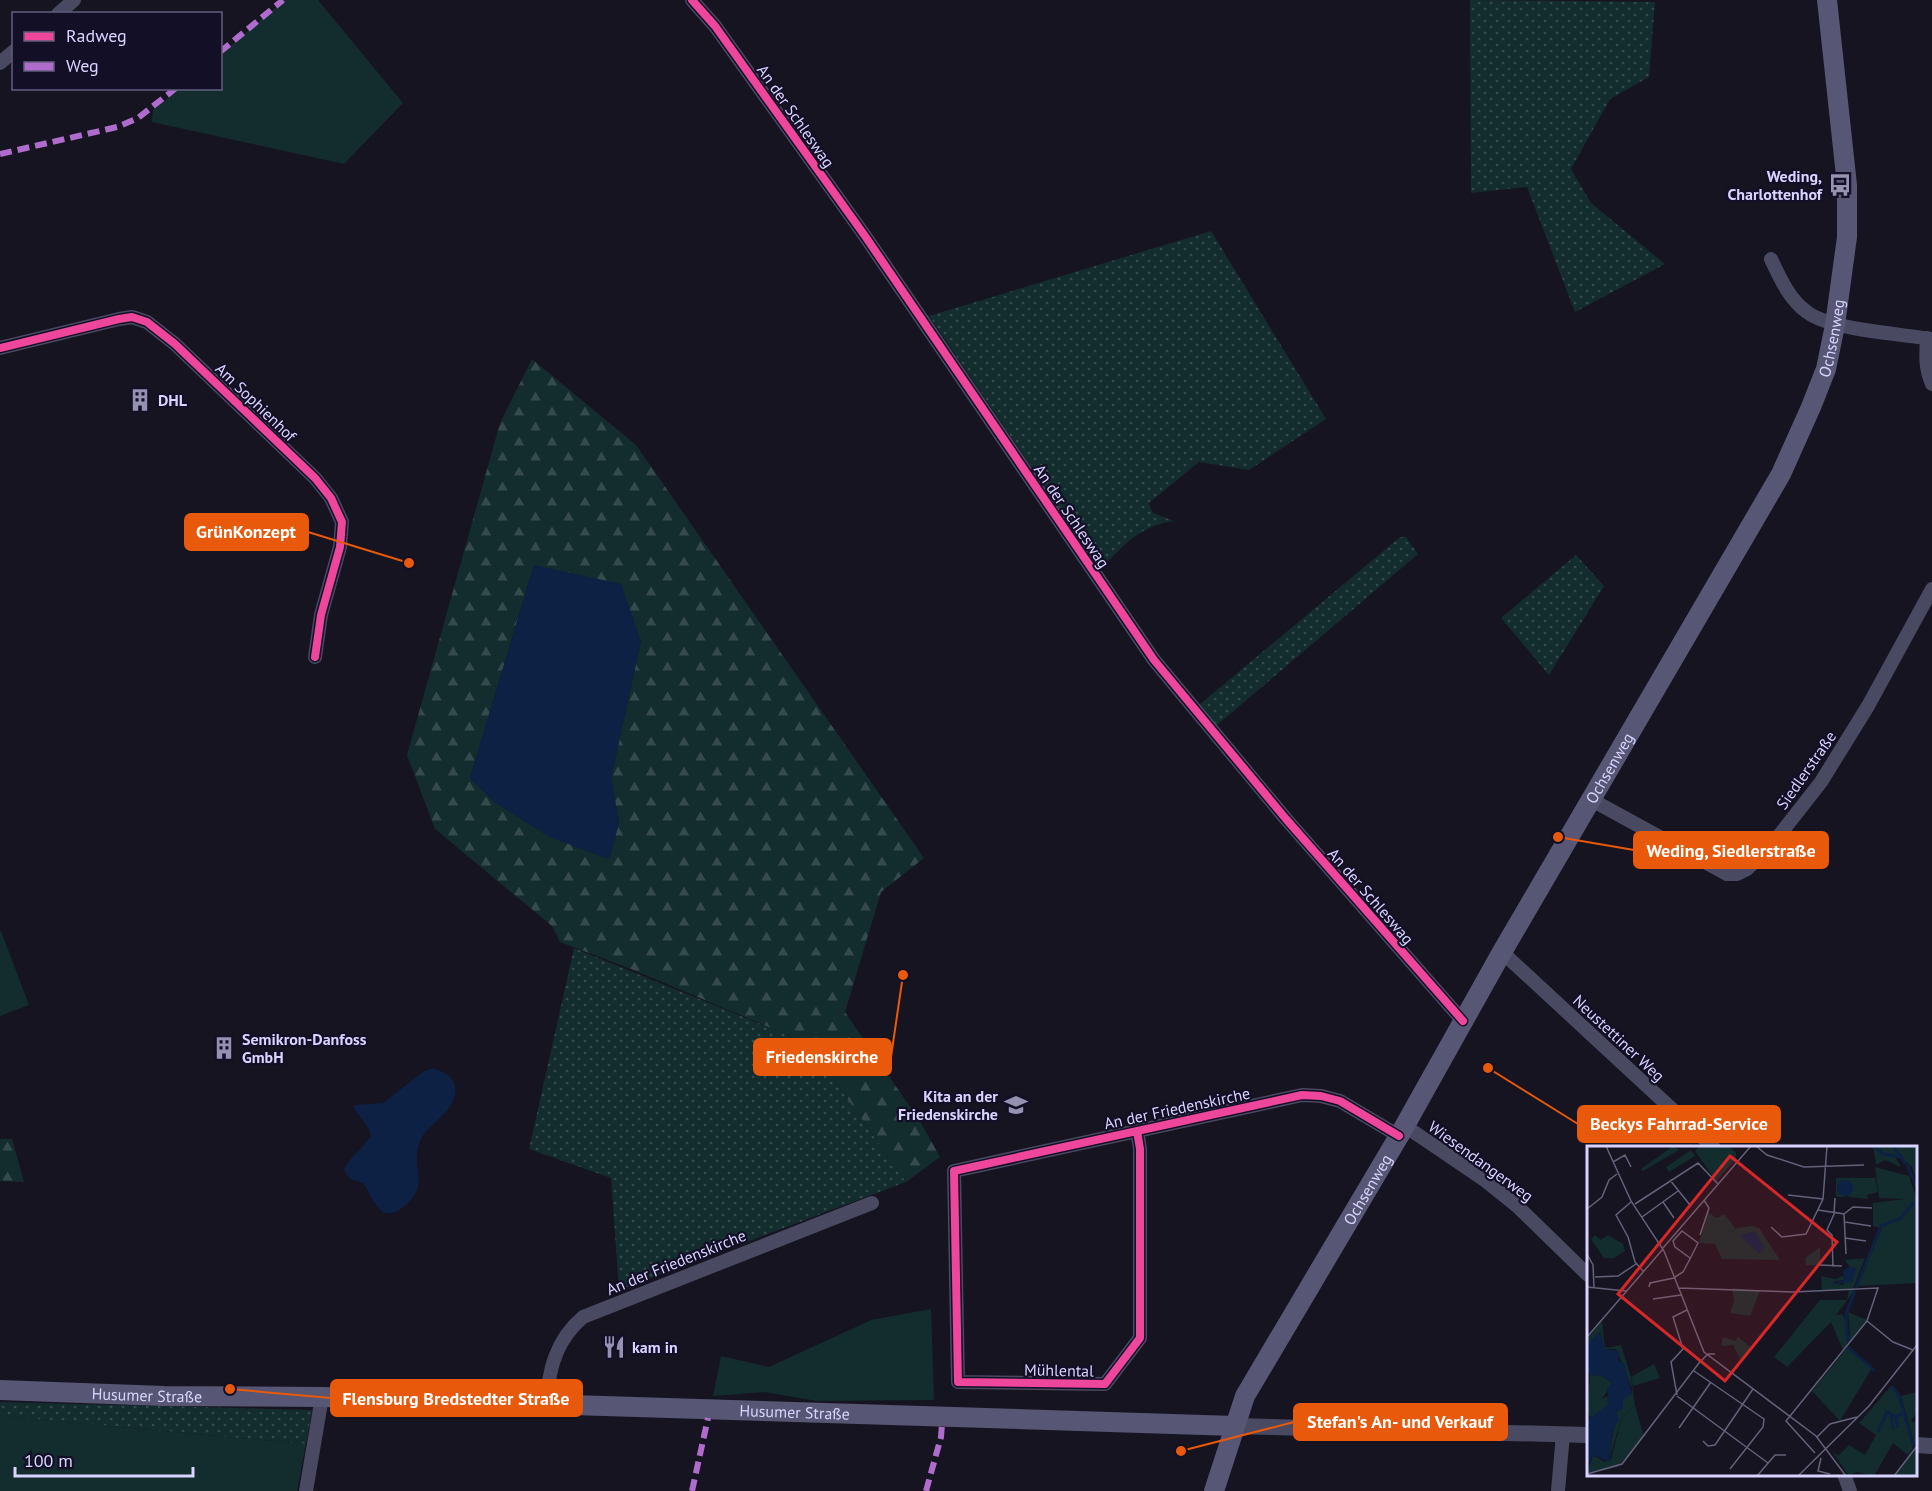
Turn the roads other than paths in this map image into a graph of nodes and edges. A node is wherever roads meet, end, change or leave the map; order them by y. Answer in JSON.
{"nodes":[{"id":1,"x":74,"y":0,"type":"edge"},
{"id":2,"x":692,"y":0,"type":"edge"},
{"id":3,"x":1827,"y":0,"type":"edge"},
{"id":4,"x":60,"y":12,"type":"edge"},
{"id":5,"x":12,"y":53,"type":"edge"},
{"id":6,"x":0,"y":63,"type":"edge"},
{"id":7,"x":1771,"y":259,"type":"dead end"},
{"id":8,"x":1835,"y":325,"type":"junction"},
{"id":9,"x":1930,"y":338,"type":"edge"},
{"id":10,"x":0,"y":348,"type":"edge"},
{"id":11,"x":1932,"y":384,"type":"edge"},
{"id":12,"x":1932,"y":589,"type":"edge"},
{"id":13,"x":315,"y":657,"type":"dead end"},
{"id":14,"x":1590,"y":799,"type":"junction"},
{"id":15,"x":1502,"y":952,"type":"junction"},
{"id":16,"x":1463,"y":1021,"type":"junction"},
{"id":17,"x":1137,"y":1131,"type":"junction"},
{"id":18,"x":1402,"y":1131,"type":"junction"},
{"id":19,"x":1712,"y":1146,"type":"edge"},
{"id":20,"x":954,"y":1171,"type":"joint"},
{"id":21,"x":872,"y":1203,"type":"dead end"},
{"id":22,"x":1587,"y":1274,"type":"edge"},
{"id":23,"x":0,"y":1390,"type":"edge"},
{"id":24,"x":322,"y":1397,"type":"junction"},
{"id":25,"x":548,"y":1404,"type":"junction"},
{"id":26,"x":1235,"y":1426,"type":"junction"},
{"id":27,"x":1563,"y":1434,"type":"junction"},
{"id":28,"x":1587,"y":1435,"type":"edge"},
{"id":29,"x":1917,"y":1445,"type":"edge"},
{"id":30,"x":1932,"y":1446,"type":"edge"},
{"id":31,"x":1845,"y":1476,"type":"edge"},
{"id":32,"x":306,"y":1491,"type":"edge"},
{"id":33,"x":1214,"y":1491,"type":"edge"},
{"id":34,"x":1558,"y":1491,"type":"edge"},
{"id":35,"x":1850,"y":1491,"type":"edge"}],
"edges":[{"from":1,"to":4,"type":"street"},
{"from":2,"to":16,"type":"street","name":"An der Schleswag"},
{"from":3,"to":8,"type":"main road","name":"Ochsenweg"},
{"from":5,"to":6,"type":"street"},
{"from":7,"to":8,"type":"street"},
{"from":8,"to":9,"type":"street"},
{"from":8,"to":14,"type":"main road","name":"Ochsenweg"},
{"from":9,"to":11,"type":"street"},
{"from":10,"to":13,"type":"street","name":"Am Sophienhof"},
{"from":12,"to":14,"type":"street","name":"Siedlerstraße"},
{"from":14,"to":15,"type":"main road","name":"Ochsenweg"},
{"from":15,"to":16,"type":"main road","name":"Ochsenweg"},
{"from":15,"to":19,"type":"street","name":"Neustettiner Weg"},
{"from":16,"to":18,"type":"main road","name":"Ochsenweg"},
{"from":17,"to":18,"type":"street","name":"An der Friedenskirche"},
{"from":17,"to":20,"type":"street","name":"An der Friedenskirche"},
{"from":17,"to":20,"type":"street","name":"Mühlental"},
{"from":18,"to":22,"type":"street","name":"Wiesendangerweg"},
{"from":18,"to":26,"type":"main road","name":"Ochsenweg"},
{"from":21,"to":25,"type":"street","name":"An der Friedenskirche"},
{"from":23,"to":24,"type":"main road","name":"Husumer Straße"},
{"from":24,"to":25,"type":"main road","name":"Husumer Straße"},
{"from":24,"to":32,"type":"street"},
{"from":25,"to":26,"type":"main road","name":"Husumer Straße"},
{"from":26,"to":27,"type":"street","name":"Husumer Straße"},
{"from":26,"to":33,"type":"main road","name":"Ochsenweg"},
{"from":27,"to":28,"type":"street","name":"Husumer Straße"},
{"from":27,"to":34,"type":"street"},
{"from":29,"to":30,"type":"street"},
{"from":31,"to":35,"type":"street"}]}
